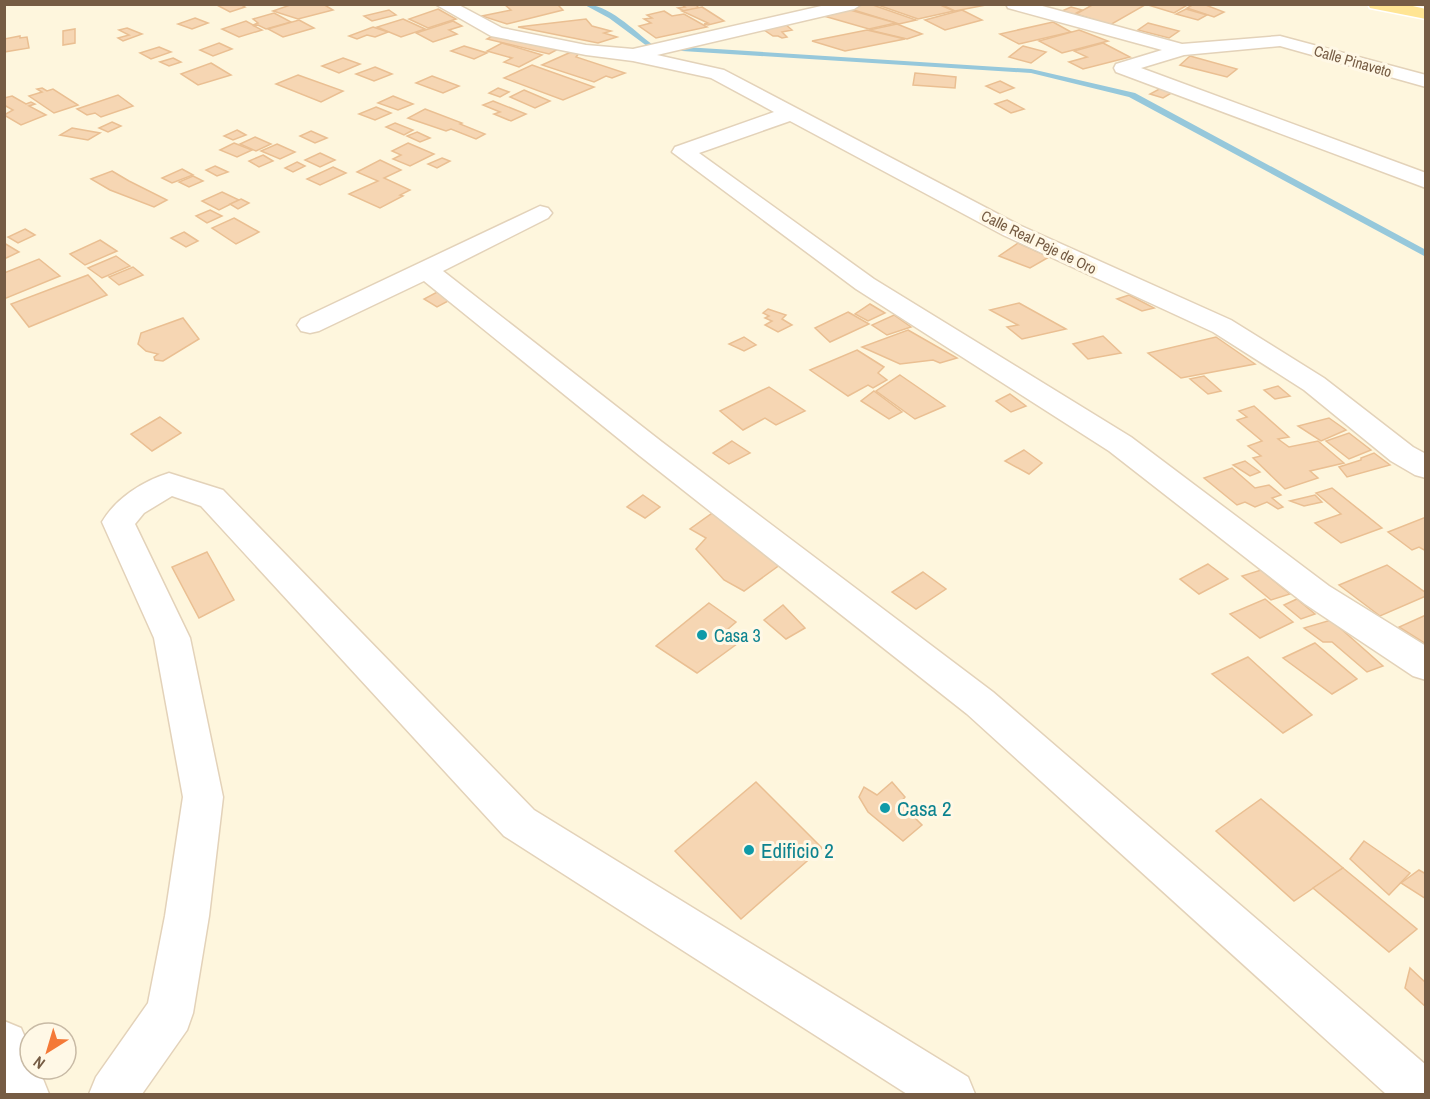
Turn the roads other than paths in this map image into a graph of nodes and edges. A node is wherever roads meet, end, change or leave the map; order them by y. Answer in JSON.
{"nodes":[{"id":1,"x":443,"y":4,"type":"edge"},
{"id":2,"x":854,"y":4,"type":"edge"},
{"id":3,"x":1014,"y":4,"type":"edge"},
{"id":4,"x":1376,"y":4,"type":"edge"},
{"id":5,"x":1039,"y":7,"type":"edge"},
{"id":6,"x":1425,"y":14,"type":"edge"},
{"id":7,"x":1182,"y":50,"type":"junction"},
{"id":8,"x":642,"y":53,"type":"junction"},
{"id":9,"x":1425,"y":81,"type":"edge"},
{"id":10,"x":792,"y":114,"type":"junction"},
{"id":11,"x":1425,"y":181,"type":"edge"},
{"id":12,"x":540,"y":213,"type":"dead end"},
{"id":13,"x":426,"y":270,"type":"junction"},
{"id":14,"x":310,"y":326,"type":"dead end"},
{"id":15,"x":1425,"y":468,"type":"edge"},
{"id":16,"x":1425,"y":665,"type":"edge"},
{"id":17,"x":4,"y":1045,"type":"edge"},
{"id":18,"x":25,"y":1095,"type":"edge"},
{"id":19,"x":113,"y":1095,"type":"edge"},
{"id":20,"x":951,"y":1095,"type":"edge"},
{"id":21,"x":1422,"y":1095,"type":"edge"}],
"edges":[{"from":1,"to":8,"type":"street"},
{"from":2,"to":8,"type":"street"},
{"from":3,"to":5,"type":"street"},
{"from":4,"to":6,"type":"main road"},
{"from":5,"to":7,"type":"street"},
{"from":7,"to":9,"type":"street","name":"Calle Pinaveto"},
{"from":7,"to":11,"type":"street"},
{"from":8,"to":10,"type":"street","name":"Calle Real Peje de Oro"},
{"from":10,"to":15,"type":"street","name":"Calle Real Peje de Oro"},
{"from":10,"to":16,"type":"street"},
{"from":12,"to":13,"type":"street"},
{"from":13,"to":14,"type":"street"},
{"from":13,"to":21,"type":"street"},
{"from":17,"to":18,"type":"street"},
{"from":19,"to":20,"type":"street"}]}
